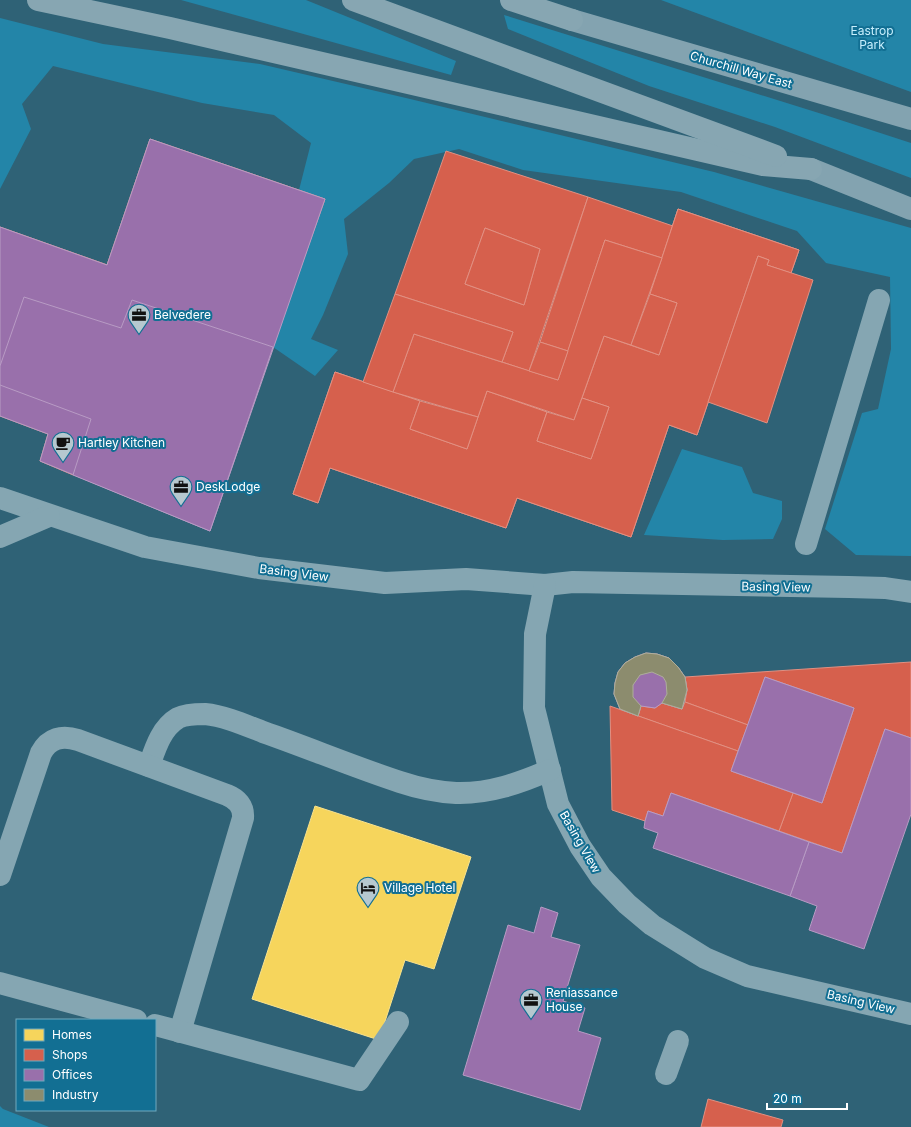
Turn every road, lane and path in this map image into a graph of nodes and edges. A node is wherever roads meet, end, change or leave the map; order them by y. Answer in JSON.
{"nodes":[{"id":1,"x":38,"y":0,"type":"edge"},
{"id":2,"x":353,"y":0,"type":"edge"},
{"id":3,"x":511,"y":0,"type":"edge"},
{"id":4,"x":536,"y":0,"type":"edge"},
{"id":5,"x":572,"y":20,"type":"junction"},
{"id":6,"x":911,"y":119,"type":"edge"},
{"id":7,"x":811,"y":169,"type":"junction"},
{"id":8,"x":911,"y":209,"type":"edge"},
{"id":9,"x":879,"y":300,"type":"dead end"},
{"id":10,"x":0,"y":498,"type":"edge"},
{"id":11,"x":50,"y":516,"type":"junction"},
{"id":12,"x":0,"y":537,"type":"edge"},
{"id":13,"x":806,"y":544,"type":"dead end"},
{"id":14,"x":545,"y":585,"type":"junction"},
{"id":15,"x":911,"y":592,"type":"edge"},
{"id":16,"x":149,"y":766,"type":"junction"},
{"id":17,"x":550,"y":770,"type":"junction"},
{"id":18,"x":0,"y":875,"type":"edge"},
{"id":19,"x":0,"y":983,"type":"edge"},
{"id":20,"x":911,"y":1014,"type":"edge"},
{"id":21,"x":132,"y":1019,"type":"edge"},
{"id":22,"x":398,"y":1022,"type":"dead end"},
{"id":23,"x":156,"y":1025,"type":"edge"},
{"id":24,"x":180,"y":1032,"type":"junction"},
{"id":25,"x":678,"y":1041,"type":"dead end"},
{"id":26,"x":666,"y":1074,"type":"dead end"}],
"edges":[{"from":1,"to":7,"type":"highway"},
{"from":2,"to":7,"type":"highway"},
{"from":3,"to":5,"type":"highway"},
{"from":4,"to":5,"type":"highway"},
{"from":5,"to":6,"type":"main road","name":"Churchill Way East"},
{"from":7,"to":8,"type":"main road"},
{"from":9,"to":13,"type":"street"},
{"from":10,"to":11,"type":"street","name":"Basing View"},
{"from":11,"to":12,"type":"street"},
{"from":11,"to":14,"type":"street","name":"Basing View"},
{"from":14,"to":15,"type":"street","name":"Basing View"},
{"from":14,"to":17,"type":"street","name":"Basing View"},
{"from":16,"to":17,"type":"street"},
{"from":16,"to":18,"type":"street"},
{"from":16,"to":24,"type":"street"},
{"from":17,"to":20,"type":"street","name":"Basing View"},
{"from":19,"to":21,"type":"street"},
{"from":22,"to":24,"type":"street"},
{"from":23,"to":24,"type":"street"},
{"from":25,"to":26,"type":"street"}]}
